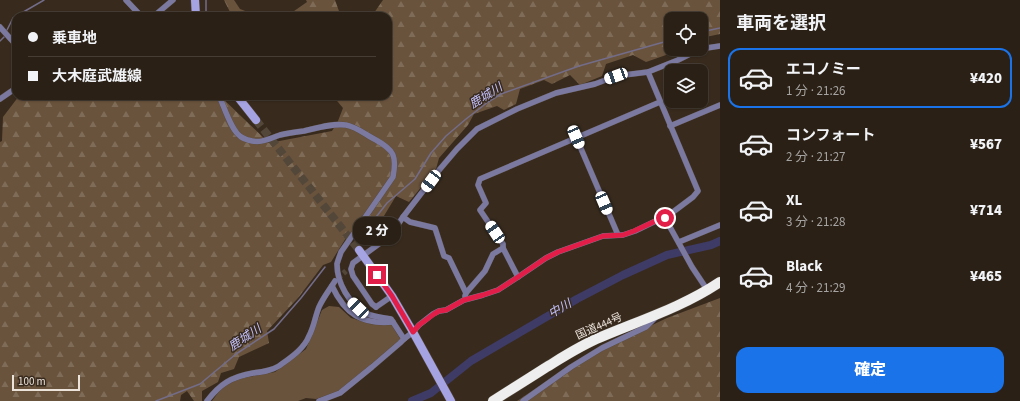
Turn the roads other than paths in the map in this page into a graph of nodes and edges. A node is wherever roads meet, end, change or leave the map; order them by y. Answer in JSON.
{"nodes":[{"id":1,"x":126,"y":0,"type":"edge"},
{"id":2,"x":173,"y":0,"type":"edge"},
{"id":3,"x":195,"y":0,"type":"edge"},
{"id":4,"x":137,"y":12,"type":"edge"},
{"id":5,"x":159,"y":12,"type":"edge"},
{"id":6,"x":196,"y":12,"type":"edge"},
{"id":7,"x":0,"y":27,"type":"edge"},
{"id":8,"x":12,"y":40,"type":"edge"},
{"id":9,"x":720,"y":46,"type":"edge"},
{"id":10,"x":648,"y":72,"type":"junction"},
{"id":11,"x":12,"y":91,"type":"edge"},
{"id":12,"x":0,"y":99,"type":"edge"},
{"id":13,"x":221,"y":100,"type":"edge"},
{"id":14,"x":240,"y":100,"type":"edge"},
{"id":15,"x":660,"y":102,"type":"junction"},
{"id":16,"x":720,"y":105,"type":"edge"},
{"id":17,"x":256,"y":120,"type":"tunnel mouth"},
{"id":18,"x":670,"y":126,"type":"junction"},
{"id":19,"x":576,"y":137,"type":"junction"},
{"id":20,"x":403,"y":217,"type":"junction"},
{"id":21,"x":665,"y":218,"type":"junction"},
{"id":22,"x":720,"y":225,"type":"edge"},
{"id":23,"x":618,"y":235,"type":"junction"},
{"id":24,"x":679,"y":242,"type":"junction"},
{"id":25,"x":503,"y":248,"type":"junction"},
{"id":26,"x":361,"y":252,"type":"junction"},
{"id":27,"x":518,"y":277,"type":"junction"},
{"id":28,"x":720,"y":282,"type":"edge"},
{"id":29,"x":708,"y":291,"type":"junction"},
{"id":30,"x":466,"y":293,"type":"junction"},
{"id":31,"x":392,"y":296,"type":"junction"},
{"id":32,"x":464,"y":300,"type":"junction"},
{"id":33,"x":376,"y":307,"type":"junction"},
{"id":34,"x":660,"y":314,"type":"junction"},
{"id":35,"x":376,"y":317,"type":"junction"},
{"id":36,"x":393,"y":322,"type":"junction"},
{"id":37,"x":413,"y":332,"type":"junction"},
{"id":38,"x":404,"y":339,"type":"junction"},
{"id":39,"x":207,"y":401,"type":"edge"},
{"id":40,"x":319,"y":401,"type":"edge"},
{"id":41,"x":451,"y":401,"type":"edge"},
{"id":42,"x":493,"y":401,"type":"edge"},
{"id":43,"x":523,"y":401,"type":"edge"}],
"edges":[{"from":1,"to":4,"type":"street"},
{"from":2,"to":5,"type":"street"},
{"from":3,"to":6,"type":"main road"},
{"from":7,"to":8,"type":"street"},
{"from":9,"to":10,"type":"street"},
{"from":10,"to":15,"type":"street"},
{"from":10,"to":20,"type":"street"},
{"from":11,"to":12,"type":"street"},
{"from":13,"to":35,"type":"street"},
{"from":14,"to":17,"type":"main road"},
{"from":15,"to":18,"type":"street"},
{"from":15,"to":19,"type":"street"},
{"from":16,"to":18,"type":"street"},
{"from":18,"to":21,"type":"street"},
{"from":19,"to":23,"type":"street"},
{"from":19,"to":25,"type":"street"},
{"from":20,"to":26,"type":"street"},
{"from":20,"to":30,"type":"street"},
{"from":21,"to":23,"type":"street"},
{"from":21,"to":24,"type":"street"},
{"from":22,"to":24,"type":"street"},
{"from":23,"to":27,"type":"street"},
{"from":24,"to":29,"type":"street"},
{"from":25,"to":27,"type":"street"},
{"from":25,"to":30,"type":"street"},
{"from":26,"to":31,"type":"main road"},
{"from":26,"to":33,"type":"street"},
{"from":27,"to":32,"type":"street"},
{"from":28,"to":29,"type":"highway","name":"国道444号"},
{"from":29,"to":34,"type":"highway","name":"国道444号"},
{"from":30,"to":32,"type":"street"},
{"from":31,"to":33,"type":"street"},
{"from":31,"to":37,"type":"main road"},
{"from":32,"to":37,"type":"street"},
{"from":33,"to":35,"type":"street"},
{"from":34,"to":42,"type":"highway","name":"国道444号"},
{"from":34,"to":43,"type":"street"},
{"from":35,"to":36,"type":"street"},
{"from":36,"to":38,"type":"street"},
{"from":36,"to":39,"type":"street"},
{"from":37,"to":38,"type":"street"},
{"from":37,"to":41,"type":"main road"},
{"from":38,"to":40,"type":"street"}]}
